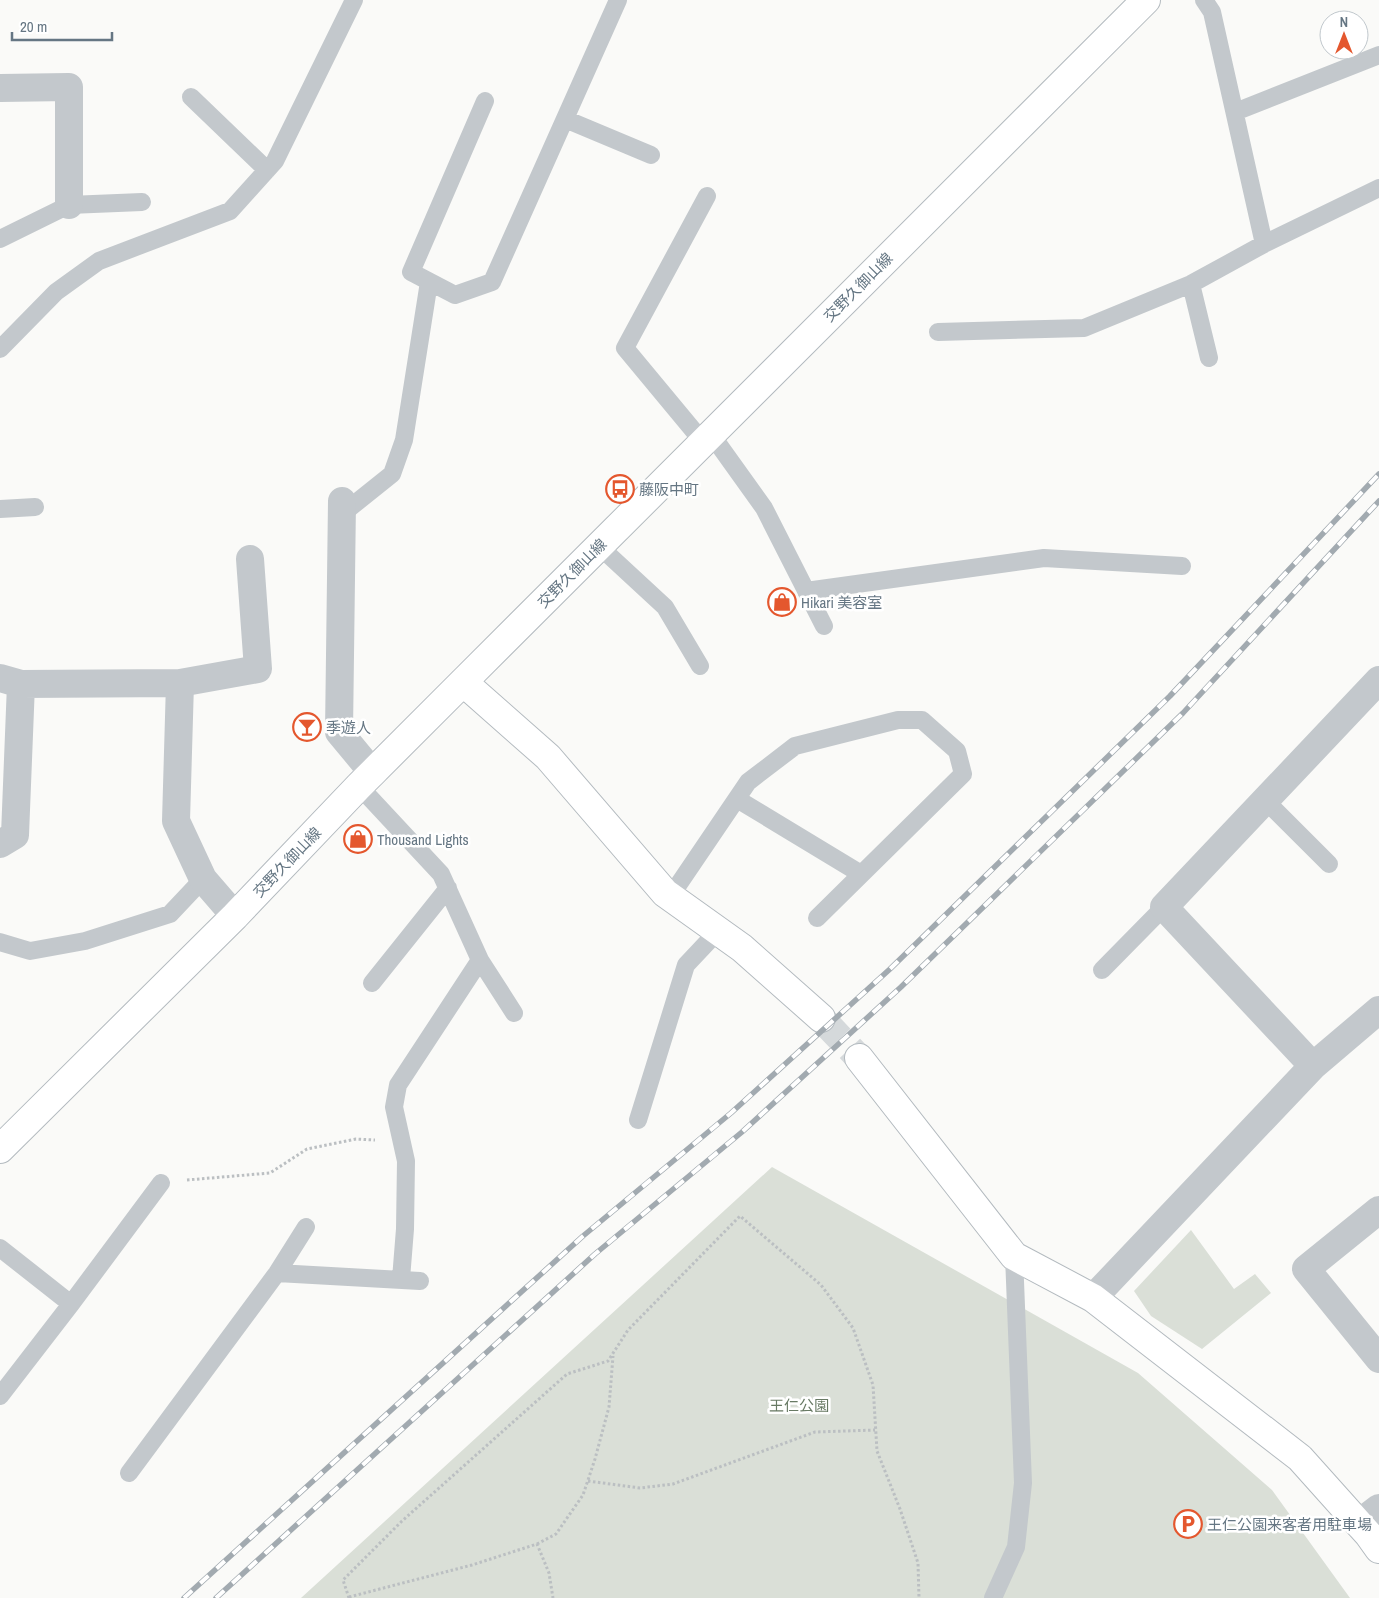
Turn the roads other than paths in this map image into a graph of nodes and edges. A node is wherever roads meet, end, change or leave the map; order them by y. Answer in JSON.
{"nodes":[{"id":1,"x":354,"y":0,"type":"edge"},
{"id":2,"x":618,"y":0,"type":"edge"},
{"id":3,"x":1146,"y":0,"type":"edge"},
{"id":4,"x":1204,"y":0,"type":"edge"},
{"id":5,"x":1379,"y":55,"type":"edge"},
{"id":6,"x":0,"y":88,"type":"edge"},
{"id":7,"x":192,"y":97,"type":"dead end"},
{"id":8,"x":485,"y":101,"type":"dead end"},
{"id":9,"x":1235,"y":112,"type":"junction"},
{"id":10,"x":565,"y":119,"type":"junction"},
{"id":11,"x":650,"y":156,"type":"dead end"},
{"id":12,"x":267,"y":170,"type":"junction"},
{"id":13,"x":1379,"y":188,"type":"edge"},
{"id":14,"x":707,"y":196,"type":"dead end"},
{"id":15,"x":142,"y":202,"type":"dead end"},
{"id":16,"x":69,"y":205,"type":"junction"},
{"id":17,"x":0,"y":239,"type":"edge"},
{"id":18,"x":1264,"y":244,"type":"junction"},
{"id":19,"x":429,"y":282,"type":"junction"},
{"id":20,"x":1192,"y":284,"type":"junction"},
{"id":21,"x":938,"y":332,"type":"dead end"},
{"id":22,"x":0,"y":349,"type":"edge"},
{"id":23,"x":1209,"y":358,"type":"dead end"},
{"id":24,"x":707,"y":438,"type":"junction"},
{"id":25,"x":35,"y":507,"type":"dead end"},
{"id":26,"x":342,"y":507,"type":"joint"},
{"id":27,"x":0,"y":509,"type":"edge"},
{"id":28,"x":598,"y":546,"type":"junction"},
{"id":29,"x":250,"y":559,"type":"dead end"},
{"id":30,"x":1182,"y":566,"type":"dead end"},
{"id":31,"x":806,"y":591,"type":"junction"},
{"id":32,"x":824,"y":626,"type":"dead end"},
{"id":33,"x":700,"y":666,"type":"dead end"},
{"id":34,"x":1379,"y":680,"type":"edge"},
{"id":35,"x":11,"y":681,"type":"edge"},
{"id":36,"x":180,"y":682,"type":"junction"},
{"id":37,"x":463,"y":682,"type":"junction"},
{"id":38,"x":366,"y":780,"type":"junction"},
{"id":39,"x":736,"y":798,"type":"junction"},
{"id":40,"x":1265,"y":800,"type":"junction"},
{"id":41,"x":0,"y":844,"type":"edge"},
{"id":42,"x":1329,"y":864,"type":"dead end"},
{"id":43,"x":861,"y":874,"type":"junction"},
{"id":44,"x":203,"y":879,"type":"junction"},
{"id":45,"x":448,"y":888,"type":"junction"},
{"id":46,"x":670,"y":897,"type":"junction"},
{"id":47,"x":1164,"y":907,"type":"junction"},
{"id":48,"x":235,"y":916,"type":"junction"},
{"id":49,"x":817,"y":918,"type":"dead end"},
{"id":50,"x":718,"y":931,"type":"junction"},
{"id":51,"x":0,"y":942,"type":"edge"},
{"id":52,"x":480,"y":960,"type":"junction"},
{"id":53,"x":1102,"y":970,"type":"dead end"},
{"id":54,"x":372,"y":983,"type":"dead end"},
{"id":55,"x":1379,"y":1010,"type":"edge"},
{"id":56,"x":514,"y":1013,"type":"dead end"},
{"id":57,"x":821,"y":1018,"type":"tunnel mouth"},
{"id":58,"x":859,"y":1058,"type":"tunnel mouth"},
{"id":59,"x":1313,"y":1066,"type":"junction"},
{"id":60,"x":638,"y":1120,"type":"dead end"},
{"id":61,"x":0,"y":1149,"type":"edge"},
{"id":62,"x":161,"y":1183,"type":"road end"},
{"id":63,"x":1379,"y":1210,"type":"edge"},
{"id":64,"x":306,"y":1227,"type":"dead end"},
{"id":65,"x":0,"y":1248,"type":"edge"},
{"id":66,"x":1014,"y":1256,"type":"junction"},
{"id":67,"x":277,"y":1273,"type":"junction"},
{"id":68,"x":401,"y":1279,"type":"junction"},
{"id":69,"x":420,"y":1281,"type":"dead end"},
{"id":70,"x":1093,"y":1298,"type":"junction"},
{"id":71,"x":71,"y":1304,"type":"junction"},
{"id":72,"x":1379,"y":1360,"type":"edge"},
{"id":73,"x":0,"y":1396,"type":"edge"},
{"id":74,"x":129,"y":1474,"type":"dead end"},
{"id":75,"x":1369,"y":1516,"type":"edge"},
{"id":76,"x":1379,"y":1549,"type":"edge"},
{"id":77,"x":993,"y":1598,"type":"edge"}],
"edges":[{"from":1,"to":12,"type":"lane"},
{"from":2,"to":10,"type":"lane"},
{"from":3,"to":24,"type":"main road","name":"交野久御山線"},
{"from":4,"to":9,"type":"lane"},
{"from":5,"to":9,"type":"lane"},
{"from":6,"to":16,"type":"street"},
{"from":7,"to":12,"type":"lane"},
{"from":8,"to":19,"type":"lane"},
{"from":9,"to":18,"type":"lane"},
{"from":10,"to":11,"type":"lane"},
{"from":10,"to":19,"type":"lane"},
{"from":12,"to":22,"type":"lane"},
{"from":13,"to":18,"type":"lane"},
{"from":14,"to":24,"type":"lane"},
{"from":15,"to":16,"type":"lane"},
{"from":16,"to":17,"type":"lane"},
{"from":18,"to":20,"type":"lane"},
{"from":19,"to":26,"type":"lane"},
{"from":20,"to":21,"type":"lane"},
{"from":20,"to":23,"type":"lane"},
{"from":24,"to":28,"type":"main road","name":"交野久御山線"},
{"from":24,"to":31,"type":"lane"},
{"from":25,"to":27,"type":"lane"},
{"from":26,"to":38,"type":"street"},
{"from":28,"to":33,"type":"lane"},
{"from":28,"to":37,"type":"main road","name":"交野久御山線"},
{"from":29,"to":36,"type":"street"},
{"from":30,"to":31,"type":"lane"},
{"from":31,"to":32,"type":"lane"},
{"from":34,"to":40,"type":"street"},
{"from":35,"to":36,"type":"street"},
{"from":35,"to":41,"type":"street"},
{"from":36,"to":44,"type":"street"},
{"from":37,"to":38,"type":"main road","name":"交野久御山線"},
{"from":37,"to":46,"type":"main road"},
{"from":38,"to":45,"type":"lane"},
{"from":38,"to":48,"type":"main road","name":"交野久御山線"},
{"from":39,"to":43,"type":"lane"},
{"from":39,"to":43,"type":"lane"},
{"from":39,"to":46,"type":"lane"},
{"from":40,"to":42,"type":"lane"},
{"from":40,"to":47,"type":"street"},
{"from":43,"to":49,"type":"lane"},
{"from":44,"to":48,"type":"street"},
{"from":44,"to":51,"type":"lane"},
{"from":45,"to":52,"type":"lane"},
{"from":45,"to":54,"type":"lane"},
{"from":46,"to":50,"type":"main road"},
{"from":47,"to":53,"type":"lane"},
{"from":47,"to":59,"type":"street"},
{"from":48,"to":61,"type":"main road","name":"交野久御山線"},
{"from":50,"to":57,"type":"main road"},
{"from":50,"to":60,"type":"lane"},
{"from":52,"to":56,"type":"lane"},
{"from":52,"to":68,"type":"lane"},
{"from":55,"to":59,"type":"street"},
{"from":58,"to":66,"type":"main road"},
{"from":59,"to":70,"type":"street"},
{"from":62,"to":71,"type":"lane"},
{"from":63,"to":72,"type":"street"},
{"from":64,"to":67,"type":"lane"},
{"from":65,"to":71,"type":"lane"},
{"from":66,"to":70,"type":"main road"},
{"from":66,"to":77,"type":"lane"},
{"from":67,"to":68,"type":"lane"},
{"from":67,"to":74,"type":"lane"},
{"from":68,"to":69,"type":"lane"},
{"from":70,"to":75,"type":"main road"},
{"from":71,"to":73,"type":"lane"},
{"from":75,"to":76,"type":"main road"}]}
